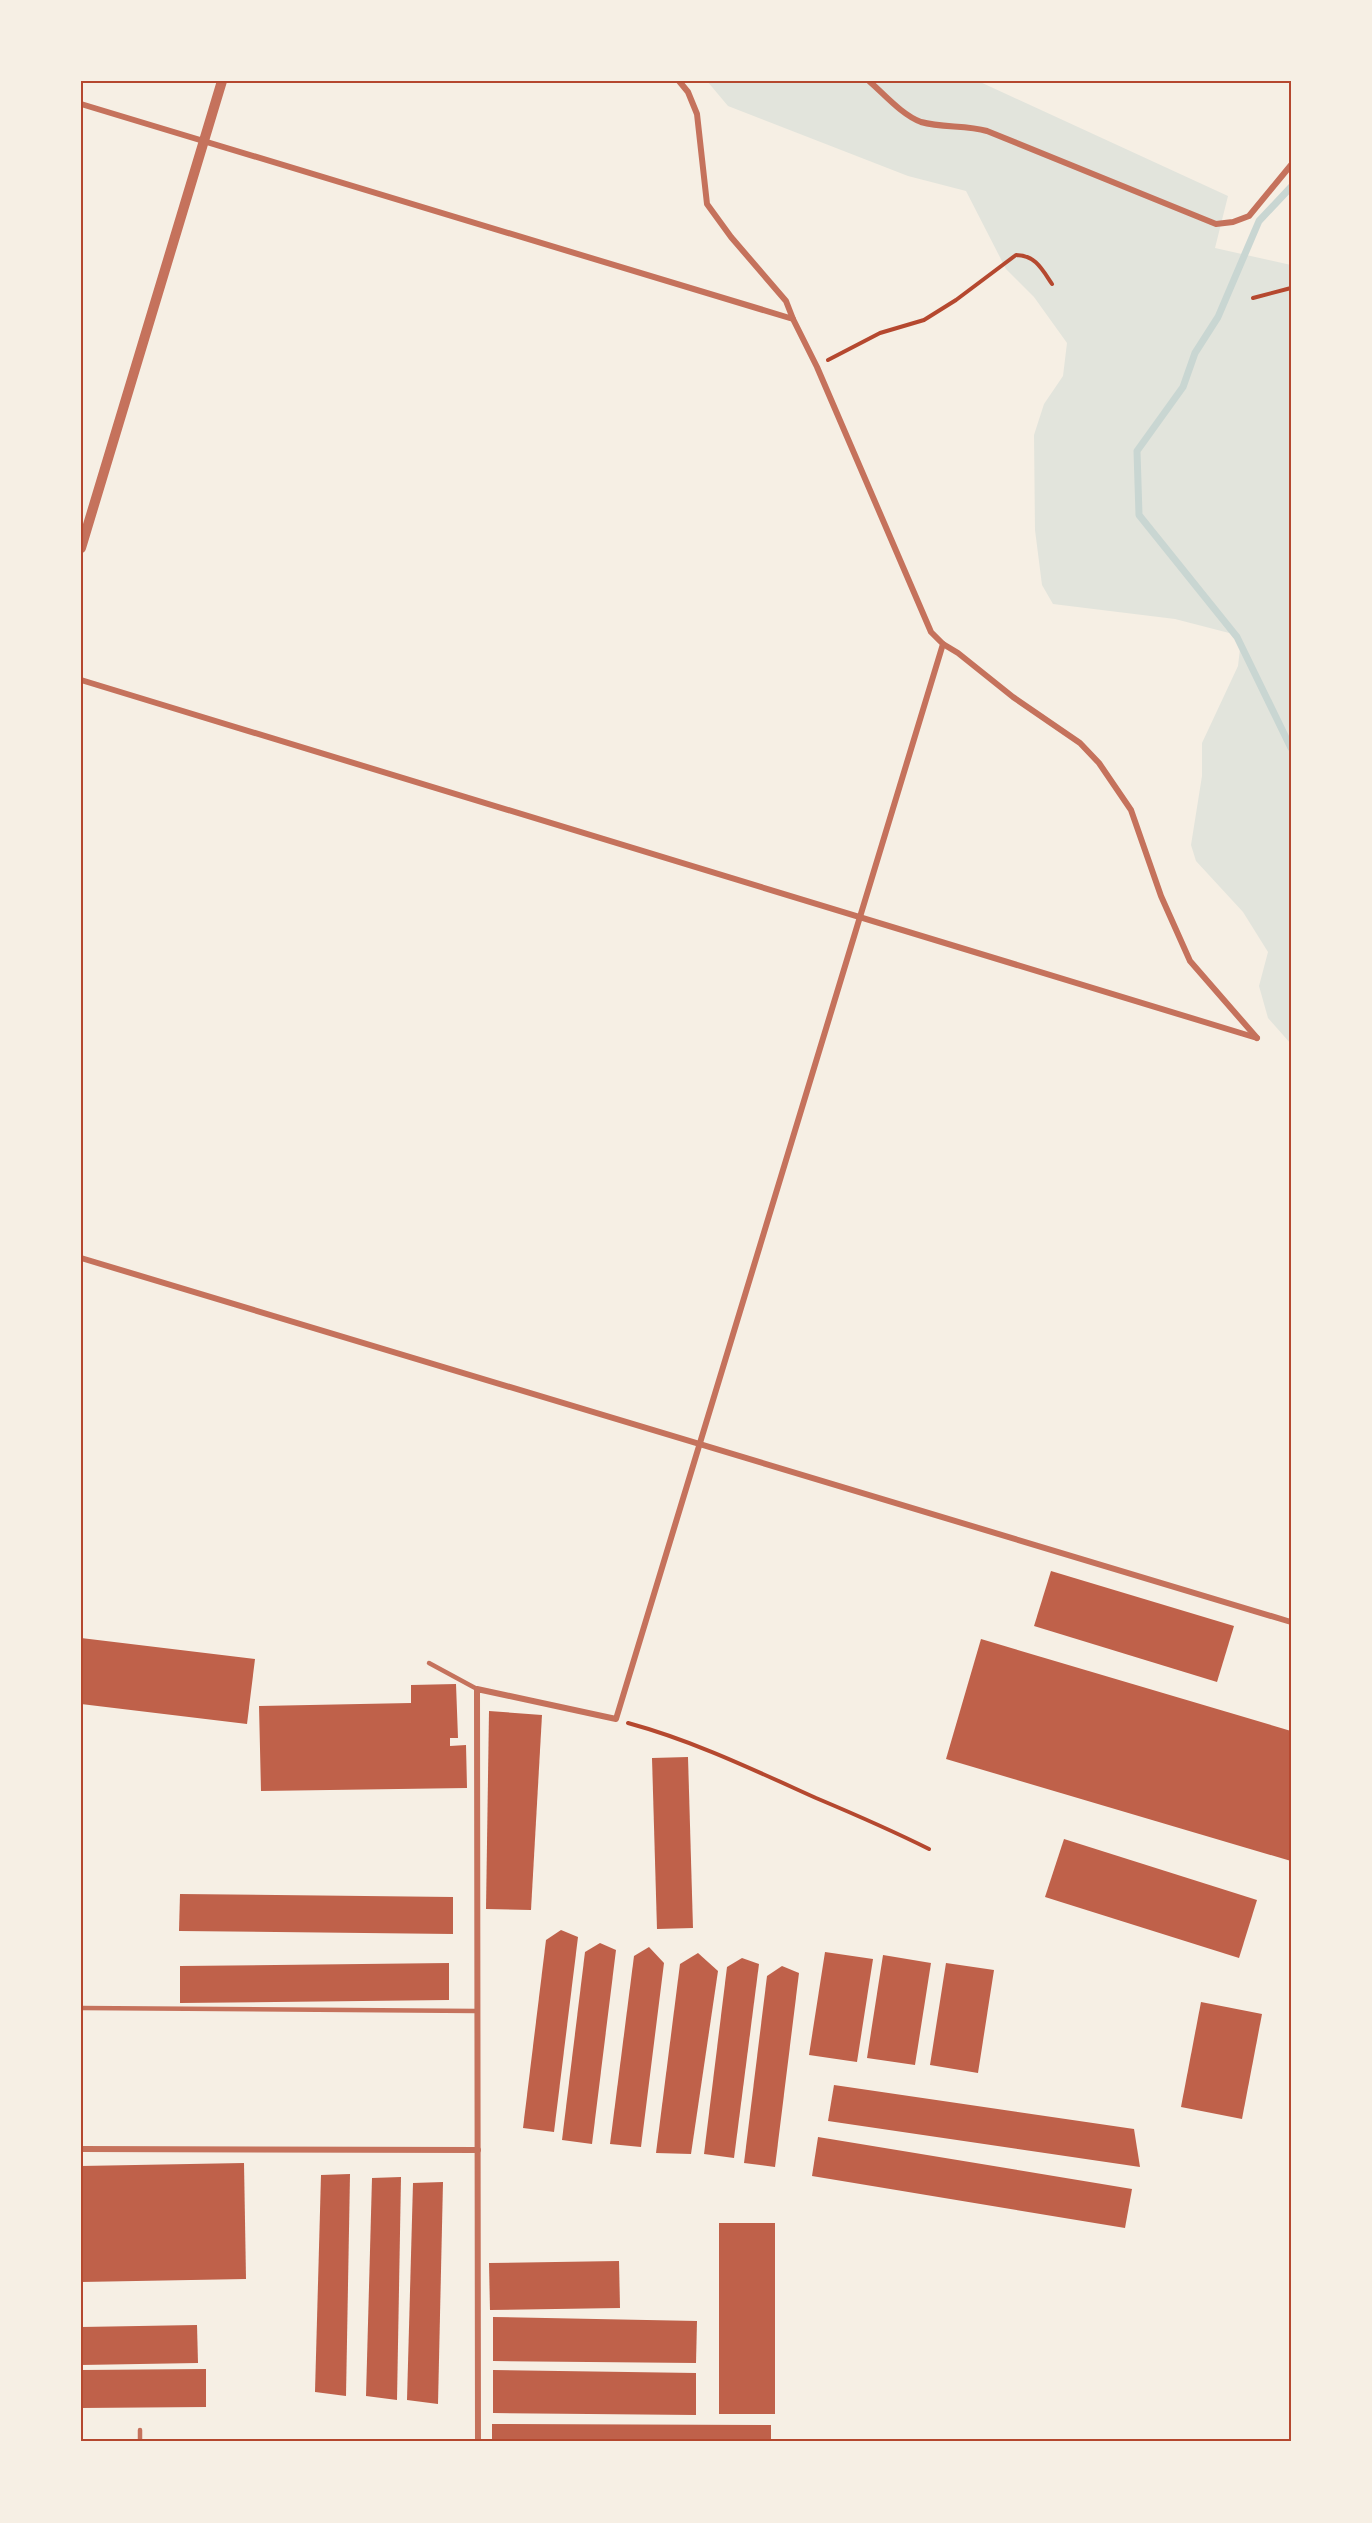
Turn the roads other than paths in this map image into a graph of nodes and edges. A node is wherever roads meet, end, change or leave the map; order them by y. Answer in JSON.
{"nodes":[{"id":1,"x":222,"y":81,"type":"edge"},
{"id":2,"x":679,"y":81,"type":"edge"},
{"id":3,"x":869,"y":81,"type":"edge"},
{"id":4,"x":81,"y":104,"type":"edge"},
{"id":5,"x":204,"y":141,"type":"junction"},
{"id":6,"x":1291,"y":165,"type":"edge"},
{"id":7,"x":793,"y":318,"type":"junction"},
{"id":8,"x":81,"y":548,"type":"edge"},
{"id":9,"x":943,"y":644,"type":"junction"},
{"id":10,"x":81,"y":680,"type":"edge"},
{"id":11,"x":858,"y":917,"type":"junction"},
{"id":12,"x":81,"y":1258,"type":"edge"},
{"id":13,"x":699,"y":1445,"type":"junction"},
{"id":14,"x":1291,"y":1622,"type":"edge"},
{"id":15,"x":429,"y":1663,"type":"dead end"},
{"id":16,"x":477,"y":1689,"type":"junction"},
{"id":17,"x":81,"y":2008,"type":"edge"},
{"id":18,"x":476,"y":2011,"type":"junction"},
{"id":19,"x":81,"y":2149,"type":"edge"},
{"id":20,"x":478,"y":2150,"type":"junction"},
{"id":21,"x":140,"y":2430,"type":"dead end"},
{"id":22,"x":140,"y":2442,"type":"edge"},
{"id":23,"x":478,"y":2442,"type":"edge"}],
"edges":[{"from":1,"to":5,"type":"street"},
{"from":2,"to":7,"type":"street"},
{"from":3,"to":6,"type":"street"},
{"from":4,"to":5,"type":"street"},
{"from":5,"to":7,"type":"street"},
{"from":5,"to":8,"type":"street"},
{"from":7,"to":9,"type":"street"},
{"from":9,"to":11,"type":"street"},
{"from":9,"to":11,"type":"street"},
{"from":10,"to":11,"type":"street"},
{"from":11,"to":13,"type":"street"},
{"from":12,"to":13,"type":"street"},
{"from":13,"to":14,"type":"street"},
{"from":13,"to":16,"type":"street"},
{"from":15,"to":16,"type":"lane"},
{"from":16,"to":18,"type":"street"},
{"from":17,"to":18,"type":"lane"},
{"from":18,"to":20,"type":"street"},
{"from":19,"to":20,"type":"street"},
{"from":20,"to":23,"type":"street"},
{"from":21,"to":22,"type":"lane"}]}
